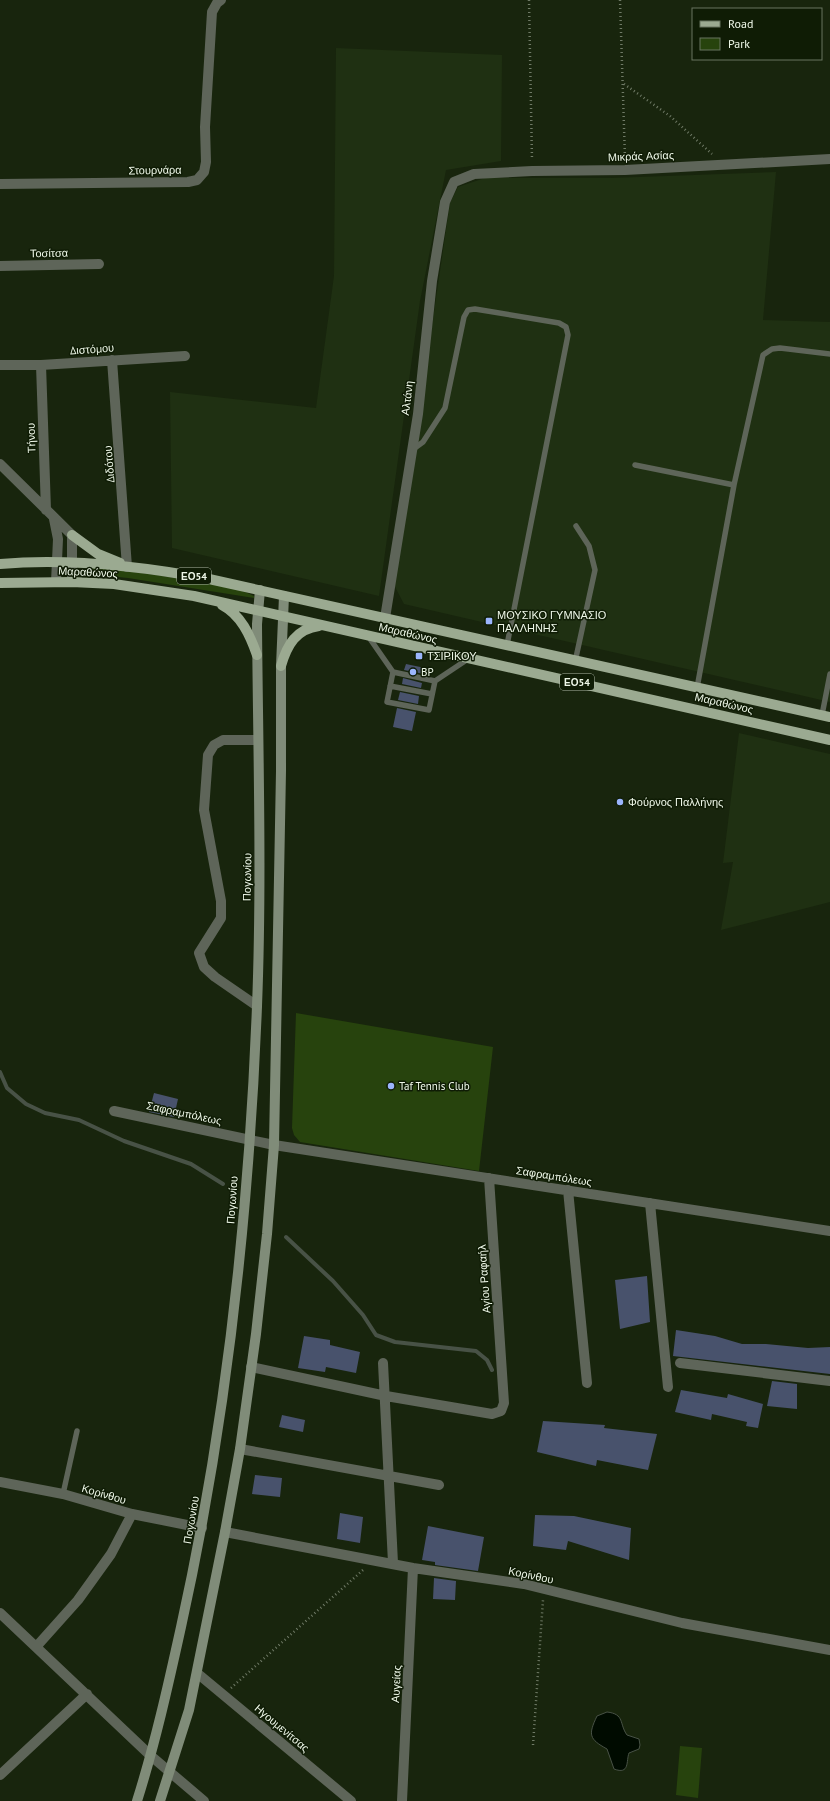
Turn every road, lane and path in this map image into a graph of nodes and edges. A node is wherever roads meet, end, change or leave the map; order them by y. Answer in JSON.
{"nodes":[{"id":1,"x":221,"y":0,"type":"edge"},
{"id":2,"x":529,"y":0,"type":"edge"},
{"id":3,"x":620,"y":0,"type":"edge"},
{"id":4,"x":624,"y":84,"type":"junction"},
{"id":5,"x":830,"y":159,"type":"edge"},
{"id":6,"x":723,"y":165,"type":"junction"},
{"id":7,"x":625,"y":170,"type":"junction"},
{"id":8,"x":532,"y":171,"type":"junction"},
{"id":9,"x":454,"y":182,"type":"joint"},
{"id":10,"x":0,"y":184,"type":"edge"},
{"id":11,"x":99,"y":264,"type":"dead end"},
{"id":12,"x":0,"y":266,"type":"edge"},
{"id":13,"x":830,"y":354,"type":"edge"},
{"id":14,"x":185,"y":356,"type":"dead end"},
{"id":15,"x":112,"y":360,"type":"junction"},
{"id":16,"x":0,"y":365,"type":"edge"},
{"id":17,"x":41,"y":365,"type":"junction"},
{"id":18,"x":412,"y":451,"type":"junction"},
{"id":19,"x":0,"y":464,"type":"edge"},
{"id":20,"x":635,"y":465,"type":"dead end"},
{"id":21,"x":734,"y":485,"type":"junction"},
{"id":22,"x":46,"y":510,"type":"junction"},
{"id":23,"x":54,"y":519,"type":"junction"},
{"id":24,"x":576,"y":526,"type":"dead end"},
{"id":25,"x":72,"y":535,"type":"junction"},
{"id":26,"x":57,"y":562,"type":"junction"},
{"id":27,"x":72,"y":563,"type":"junction"},
{"id":28,"x":0,"y":564,"type":"edge"},
{"id":29,"x":128,"y":567,"type":"junction"},
{"id":30,"x":56,"y":582,"type":"junction"},
{"id":31,"x":72,"y":582,"type":"junction"},
{"id":32,"x":0,"y":583,"type":"edge"},
{"id":33,"x":260,"y":590,"type":"junction"},
{"id":34,"x":284,"y":596,"type":"junction"},
{"id":35,"x":207,"y":599,"type":"junction"},
{"id":36,"x":258,"y":610,"type":"junction"},
{"id":37,"x":283,"y":617,"type":"junction"},
{"id":38,"x":385,"y":618,"type":"junction"},
{"id":39,"x":323,"y":626,"type":"junction"},
{"id":40,"x":368,"y":636,"type":"junction"},
{"id":41,"x":507,"y":645,"type":"junction"},
{"id":42,"x":257,"y":654,"type":"junction"},
{"id":43,"x":468,"y":659,"type":"junction"},
{"id":44,"x":575,"y":662,"type":"junction"},
{"id":45,"x":281,"y":666,"type":"junction"},
{"id":46,"x":393,"y":672,"type":"junction"},
{"id":47,"x":830,"y":674,"type":"edge"},
{"id":48,"x":435,"y":681,"type":"junction"},
{"id":49,"x":390,"y":686,"type":"junction"},
{"id":50,"x":697,"y":689,"type":"junction"},
{"id":51,"x":432,"y":694,"type":"junction"},
{"id":52,"x":826,"y":716,"type":"edge"},
{"id":53,"x":258,"y":740,"type":"junction"},
{"id":54,"x":830,"y":740,"type":"edge"},
{"id":55,"x":257,"y":1006,"type":"junction"},
{"id":56,"x":114,"y":1111,"type":"dead end"},
{"id":57,"x":248,"y":1139,"type":"junction"},
{"id":58,"x":274,"y":1145,"type":"junction"},
{"id":59,"x":489,"y":1178,"type":"junction"},
{"id":60,"x":568,"y":1190,"type":"junction"},
{"id":61,"x":650,"y":1203,"type":"junction"},
{"id":62,"x":830,"y":1231,"type":"edge"},
{"id":63,"x":383,"y":1362,"type":"dead end"},
{"id":64,"x":680,"y":1362,"type":"dead end"},
{"id":65,"x":251,"y":1367,"type":"junction"},
{"id":66,"x":830,"y":1381,"type":"edge"},
{"id":67,"x":587,"y":1383,"type":"dead end"},
{"id":68,"x":668,"y":1387,"type":"dead end"},
{"id":69,"x":386,"y":1396,"type":"junction"},
{"id":70,"x":77,"y":1431,"type":"dead end"},
{"id":71,"x":240,"y":1449,"type":"junction"},
{"id":72,"x":389,"y":1476,"type":"junction"},
{"id":73,"x":0,"y":1482,"type":"edge"},
{"id":74,"x":439,"y":1485,"type":"dead end"},
{"id":75,"x":63,"y":1494,"type":"junction"},
{"id":76,"x":132,"y":1514,"type":"junction"},
{"id":77,"x":202,"y":1528,"type":"junction"},
{"id":78,"x":225,"y":1532,"type":"junction"},
{"id":79,"x":374,"y":1560,"type":"junction"},
{"id":80,"x":393,"y":1563,"type":"junction"},
{"id":81,"x":413,"y":1568,"type":"junction"},
{"id":82,"x":544,"y":1589,"type":"junction"},
{"id":83,"x":0,"y":1614,"type":"edge"},
{"id":84,"x":36,"y":1647,"type":"junction"},
{"id":85,"x":830,"y":1650,"type":"edge"},
{"id":86,"x":197,"y":1673,"type":"junction"},
{"id":87,"x":87,"y":1694,"type":"junction"},
{"id":88,"x":223,"y":1695,"type":"junction"},
{"id":89,"x":533,"y":1745,"type":"dead end"},
{"id":90,"x":151,"y":1756,"type":"junction"},
{"id":91,"x":169,"y":1772,"type":"junction"},
{"id":92,"x":0,"y":1775,"type":"edge"},
{"id":93,"x":137,"y":1801,"type":"edge"},
{"id":94,"x":160,"y":1801,"type":"edge"},
{"id":95,"x":204,"y":1801,"type":"edge"},
{"id":96,"x":351,"y":1801,"type":"edge"},
{"id":97,"x":402,"y":1801,"type":"edge"}],
"edges":[{"from":1,"to":10,"type":"street","name":"Στουρνάρα"},
{"from":2,"to":8,"type":"path"},
{"from":3,"to":4,"type":"path"},
{"from":4,"to":6,"type":"path"},
{"from":4,"to":7,"type":"path"},
{"from":5,"to":6,"type":"street","name":"Μικράς Ασίας"},
{"from":6,"to":7,"type":"street","name":"Μικράς Ασίας"},
{"from":7,"to":8,"type":"street","name":"Μικράς Ασίας"},
{"from":8,"to":9,"type":"street","name":"Μικράς Ασίας"},
{"from":9,"to":18,"type":"street","name":"Αλτάνη"},
{"from":11,"to":12,"type":"street","name":"Τοσίτσα"},
{"from":13,"to":21,"type":"lane"},
{"from":14,"to":15,"type":"street","name":"Διστόμου"},
{"from":15,"to":17,"type":"street","name":"Διστόμου"},
{"from":15,"to":29,"type":"street","name":"Διδότου"},
{"from":16,"to":17,"type":"street","name":"Διστόμου"},
{"from":17,"to":22,"type":"street","name":"Τήνου"},
{"from":18,"to":38,"type":"street","name":"Αλτάνη"},
{"from":18,"to":41,"type":"lane"},
{"from":19,"to":22,"type":"street"},
{"from":20,"to":21,"type":"lane"},
{"from":21,"to":50,"type":"lane"},
{"from":22,"to":23,"type":"street"},
{"from":23,"to":25,"type":"street"},
{"from":23,"to":26,"type":"street"},
{"from":24,"to":44,"type":"lane"},
{"from":25,"to":27,"type":"street"},
{"from":25,"to":29,"type":"main road"},
{"from":26,"to":27,"type":"main road","name":"Μαραθώνος","number":"ΕΟ54"},
{"from":26,"to":28,"type":"main road","name":"Μαραθώνος","number":"ΕΟ54"},
{"from":26,"to":30,"type":"street"},
{"from":27,"to":29,"type":"main road","name":"Μαραθώνος","number":"ΕΟ54"},
{"from":27,"to":31,"type":"street"},
{"from":29,"to":33,"type":"main road","name":"Μαραθώνος","number":"ΕΟ54"},
{"from":30,"to":31,"type":"main road","name":"Μαραθώνος","number":"ΕΟ54"},
{"from":30,"to":32,"type":"main road","name":"Μαραθώνος","number":"ΕΟ54"},
{"from":31,"to":35,"type":"main road","name":"Μαραθώνος","number":"ΕΟ54"},
{"from":33,"to":34,"type":"main road","name":"Μαραθώνος","number":"ΕΟ54"},
{"from":33,"to":36,"type":"main road","name":"Πογωνίου"},
{"from":34,"to":37,"type":"main road"},
{"from":34,"to":38,"type":"main road","name":"Μαραθώνος","number":"ΕΟ54"},
{"from":35,"to":36,"type":"main road","name":"Μαραθώνος","number":"ΕΟ54"},
{"from":35,"to":42,"type":"main road"},
{"from":36,"to":37,"type":"main road","name":"Μαραθώνος","number":"ΕΟ54"},
{"from":36,"to":42,"type":"main road","name":"Πογωνίου"},
{"from":37,"to":39,"type":"main road","name":"Μαραθώνος","number":"ΕΟ54"},
{"from":37,"to":45,"type":"main road"},
{"from":38,"to":41,"type":"main road","name":"Μαραθώνος","number":"ΕΟ54"},
{"from":39,"to":40,"type":"main road","name":"Μαραθώνος","number":"ΕΟ54"},
{"from":39,"to":45,"type":"main road"},
{"from":40,"to":43,"type":"main road","name":"Μαραθώνος","number":"ΕΟ54"},
{"from":40,"to":46,"type":"lane"},
{"from":41,"to":44,"type":"main road","name":"Μαραθώνος","number":"ΕΟ54"},
{"from":42,"to":53,"type":"main road","name":"Πογωνίου"},
{"from":43,"to":48,"type":"lane"},
{"from":43,"to":54,"type":"main road","name":"Μαραθώνος","number":"ΕΟ54"},
{"from":44,"to":50,"type":"main road","name":"Μαραθώνος","number":"ΕΟ54"},
{"from":45,"to":58,"type":"main road"},
{"from":46,"to":48,"type":"lane"},
{"from":46,"to":49,"type":"lane"},
{"from":47,"to":52,"type":"lane"},
{"from":48,"to":51,"type":"lane"},
{"from":49,"to":51,"type":"lane"},
{"from":49,"to":51,"type":"lane"},
{"from":50,"to":52,"type":"main road","name":"Μαραθώνος","number":"ΕΟ54"},
{"from":53,"to":55,"type":"main road","name":"Πογωνίου"},
{"from":53,"to":55,"type":"street"},
{"from":55,"to":57,"type":"main road","name":"Πογωνίου"},
{"from":56,"to":57,"type":"street","name":"Σαφραμπόλεως"},
{"from":57,"to":58,"type":"street","name":"Σαφραμπόλεως"},
{"from":57,"to":77,"type":"main road","name":"Πογωνίου"},
{"from":58,"to":59,"type":"street","name":"Σαφραμπόλεως"},
{"from":58,"to":65,"type":"main road"},
{"from":59,"to":60,"type":"street","name":"Σαφραμπόλεως"},
{"from":59,"to":69,"type":"street","name":"Αγίου Ραφαήλ"},
{"from":60,"to":61,"type":"street","name":"Σαφραμπόλεως"},
{"from":60,"to":67,"type":"street"},
{"from":61,"to":62,"type":"street","name":"Σαφραμπόλεως"},
{"from":61,"to":68,"type":"street"},
{"from":63,"to":69,"type":"street"},
{"from":64,"to":66,"type":"street"},
{"from":65,"to":69,"type":"street"},
{"from":65,"to":71,"type":"main road"},
{"from":69,"to":72,"type":"street"},
{"from":70,"to":75,"type":"lane"},
{"from":71,"to":72,"type":"street"},
{"from":71,"to":78,"type":"main road"},
{"from":72,"to":74,"type":"street"},
{"from":72,"to":80,"type":"street"},
{"from":73,"to":75,"type":"street","name":"Κορίνθου"},
{"from":75,"to":76,"type":"street","name":"Κορίνθου"},
{"from":76,"to":77,"type":"street","name":"Κορίνθου"},
{"from":76,"to":84,"type":"street"},
{"from":77,"to":90,"type":"main road","name":"Πογωνίου"},
{"from":78,"to":79,"type":"street","name":"Κορίνθου"},
{"from":78,"to":86,"type":"main road"},
{"from":79,"to":80,"type":"street","name":"Κορίνθου"},
{"from":79,"to":88,"type":"path"},
{"from":80,"to":81,"type":"street","name":"Κορίνθου"},
{"from":81,"to":82,"type":"street","name":"Κορίνθου"},
{"from":81,"to":97,"type":"street","name":"Αυγείας"},
{"from":82,"to":85,"type":"street","name":"Κορίνθου"},
{"from":82,"to":89,"type":"path"},
{"from":83,"to":84,"type":"street"},
{"from":84,"to":87,"type":"street"},
{"from":86,"to":88,"type":"street","name":"Ηγουμενίτσας"},
{"from":86,"to":91,"type":"main road"},
{"from":87,"to":90,"type":"street"},
{"from":87,"to":92,"type":"street"},
{"from":88,"to":96,"type":"street","name":"Ηγουμενίτσας"},
{"from":90,"to":91,"type":"street"},
{"from":90,"to":93,"type":"main road","name":"Πογωνίου"},
{"from":91,"to":94,"type":"main road"},
{"from":91,"to":95,"type":"street"}]}
